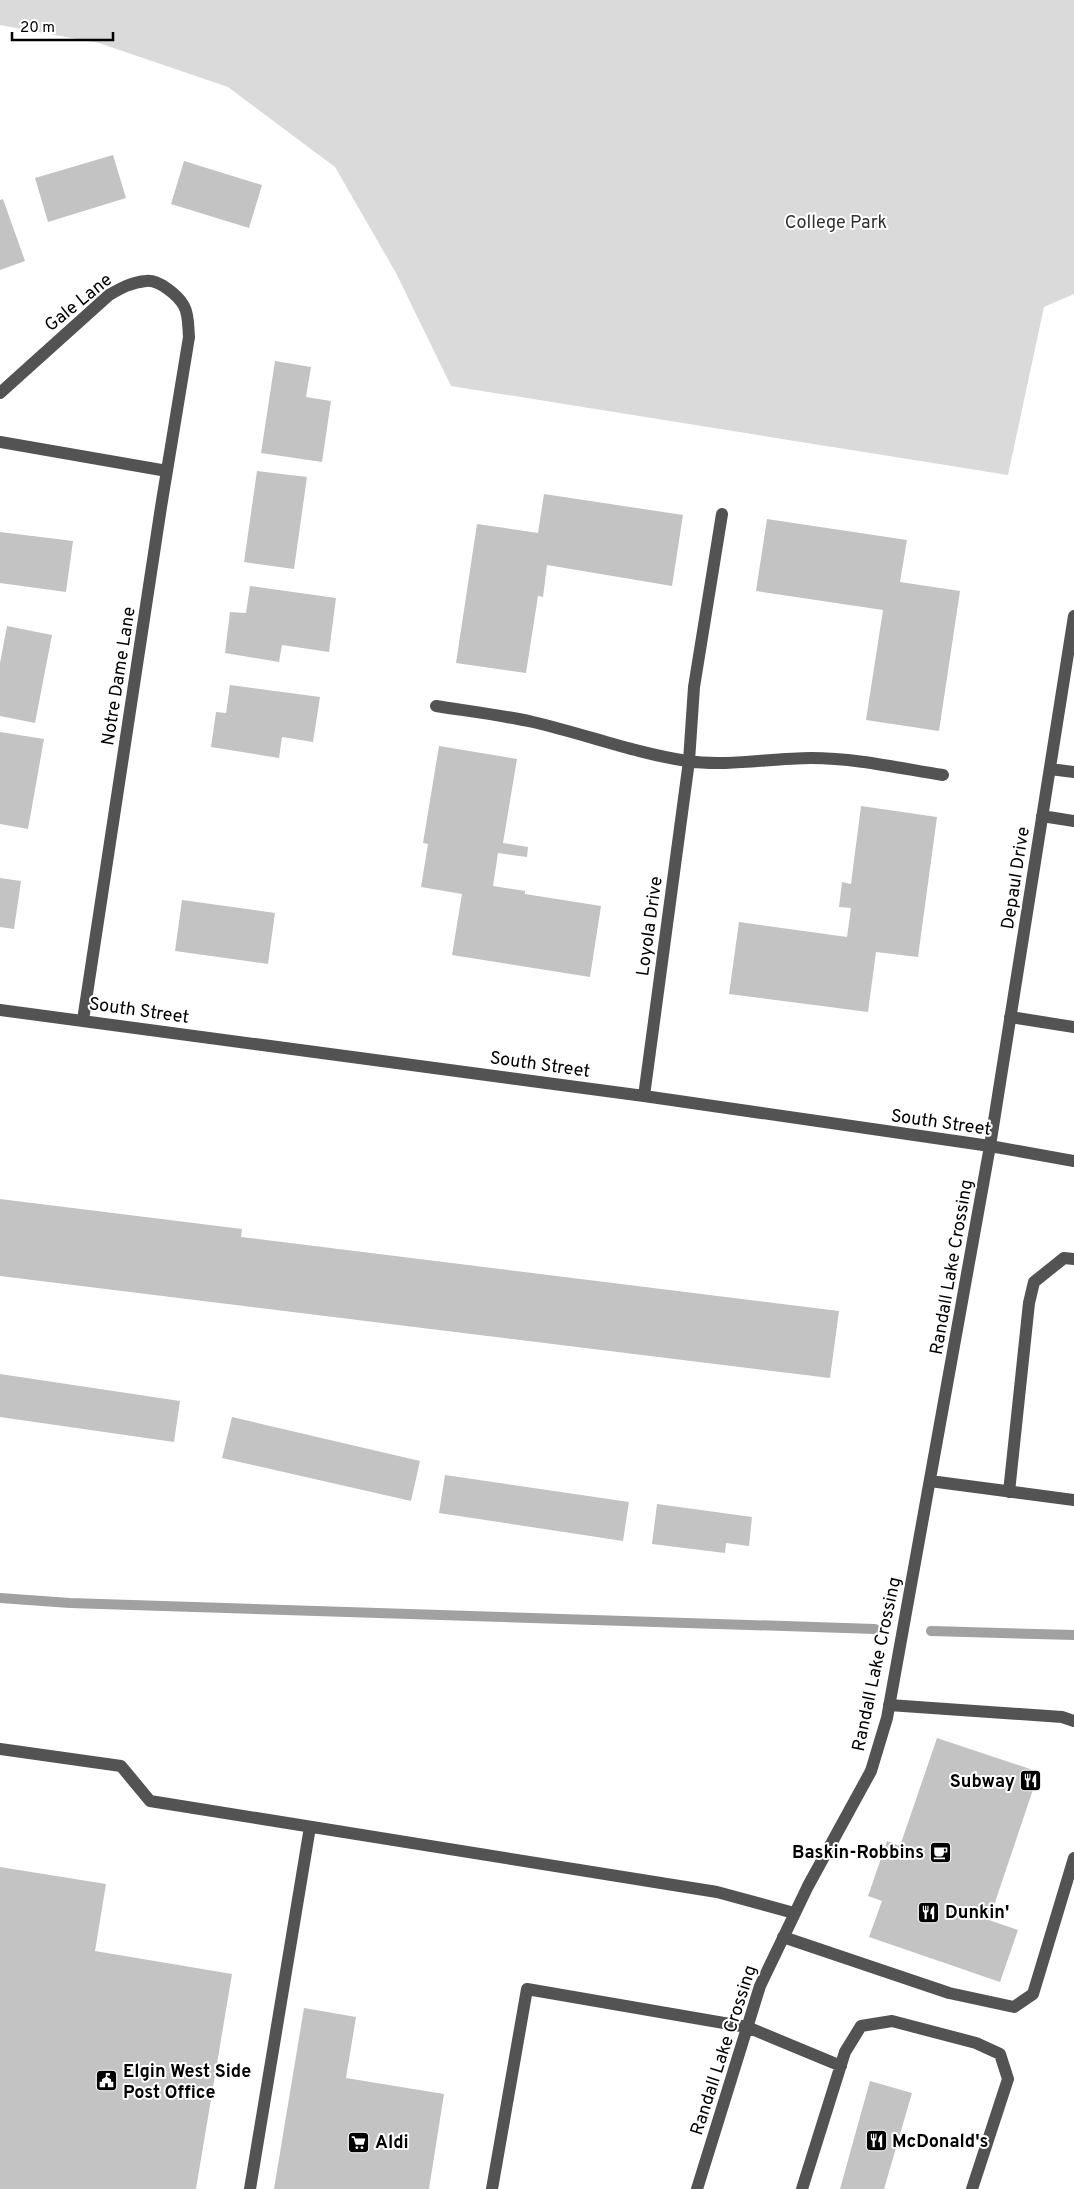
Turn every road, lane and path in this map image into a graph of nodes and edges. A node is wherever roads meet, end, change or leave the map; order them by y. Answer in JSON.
{"nodes":[{"id":1,"x":189,"y":337,"type":"joint"},
{"id":2,"x":0,"y":393,"type":"edge"},
{"id":3,"x":0,"y":442,"type":"edge"},
{"id":4,"x":167,"y":471,"type":"junction"},
{"id":5,"x":722,"y":514,"type":"dead end"},
{"id":6,"x":1074,"y":616,"type":"edge"},
{"id":7,"x":436,"y":706,"type":"dead end"},
{"id":8,"x":689,"y":761,"type":"junction"},
{"id":9,"x":1050,"y":769,"type":"junction"},
{"id":10,"x":1074,"y":772,"type":"edge"},
{"id":11,"x":943,"y":775,"type":"dead end"},
{"id":12,"x":1042,"y":816,"type":"junction"},
{"id":13,"x":1074,"y":821,"type":"edge"},
{"id":14,"x":0,"y":1010,"type":"edge"},
{"id":15,"x":1010,"y":1017,"type":"junction"},
{"id":16,"x":83,"y":1020,"type":"junction"},
{"id":17,"x":1074,"y":1027,"type":"edge"},
{"id":18,"x":644,"y":1096,"type":"junction"},
{"id":19,"x":990,"y":1146,"type":"junction"},
{"id":20,"x":1074,"y":1161,"type":"edge"},
{"id":21,"x":1074,"y":1259,"type":"edge"},
{"id":22,"x":930,"y":1481,"type":"junction"},
{"id":23,"x":1009,"y":1492,"type":"junction"},
{"id":24,"x":1074,"y":1500,"type":"edge"},
{"id":25,"x":889,"y":1705,"type":"junction"},
{"id":26,"x":1074,"y":1721,"type":"edge"},
{"id":27,"x":0,"y":1749,"type":"edge"},
{"id":28,"x":310,"y":1827,"type":"junction"},
{"id":29,"x":1074,"y":1858,"type":"edge"},
{"id":30,"x":794,"y":1913,"type":"junction"},
{"id":31,"x":783,"y":1938,"type":"junction"},
{"id":32,"x":747,"y":2027,"type":"junction"},
{"id":33,"x":841,"y":2066,"type":"junction"},
{"id":34,"x":250,"y":2189,"type":"edge"},
{"id":35,"x":492,"y":2189,"type":"edge"},
{"id":36,"x":696,"y":2189,"type":"edge"},
{"id":37,"x":802,"y":2189,"type":"edge"},
{"id":38,"x":972,"y":2189,"type":"edge"}],
"edges":[{"from":1,"to":2,"type":"street","name":"Gale Lane"},
{"from":1,"to":4,"type":"street","name":"Notre Dame Lane"},
{"from":3,"to":4,"type":"street"},
{"from":4,"to":16,"type":"street","name":"Notre Dame Lane"},
{"from":5,"to":8,"type":"street","name":"Loyola Drive"},
{"from":6,"to":9,"type":"street","name":"Depaul Drive"},
{"from":7,"to":8,"type":"street"},
{"from":8,"to":11,"type":"street"},
{"from":8,"to":18,"type":"street","name":"Loyola Drive"},
{"from":9,"to":10,"type":"street"},
{"from":9,"to":12,"type":"street","name":"Depaul Drive"},
{"from":12,"to":13,"type":"street"},
{"from":12,"to":15,"type":"street","name":"Depaul Drive"},
{"from":14,"to":16,"type":"street","name":"South Street"},
{"from":15,"to":17,"type":"street"},
{"from":15,"to":19,"type":"street","name":"Depaul Drive"},
{"from":16,"to":18,"type":"street","name":"South Street"},
{"from":18,"to":19,"type":"street","name":"South Street"},
{"from":19,"to":20,"type":"street","name":"South Street"},
{"from":19,"to":22,"type":"street","name":"Randall Lake Crossing"},
{"from":21,"to":23,"type":"street"},
{"from":22,"to":23,"type":"street"},
{"from":22,"to":25,"type":"street","name":"Randall Lake Crossing"},
{"from":23,"to":24,"type":"street"},
{"from":25,"to":26,"type":"street"},
{"from":25,"to":30,"type":"street","name":"Randall Lake Crossing"},
{"from":27,"to":28,"type":"street"},
{"from":28,"to":30,"type":"street"},
{"from":28,"to":34,"type":"street"},
{"from":29,"to":31,"type":"street"},
{"from":30,"to":31,"type":"street","name":"Randall Lake Crossing"},
{"from":31,"to":32,"type":"street","name":"Randall Lake Crossing"},
{"from":32,"to":33,"type":"street"},
{"from":32,"to":35,"type":"street"},
{"from":32,"to":36,"type":"street","name":"Randall Lake Crossing"},
{"from":33,"to":37,"type":"street"},
{"from":33,"to":38,"type":"street"}]}
